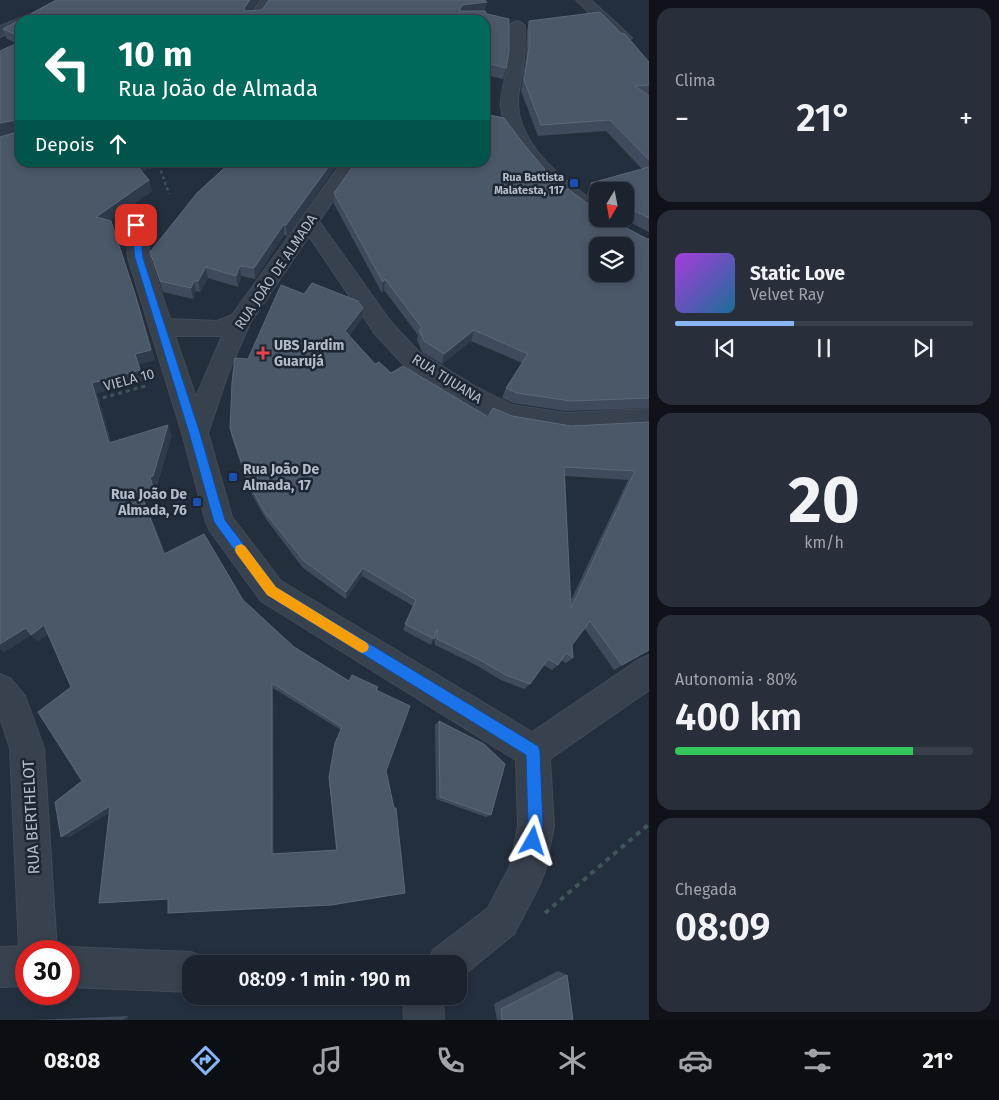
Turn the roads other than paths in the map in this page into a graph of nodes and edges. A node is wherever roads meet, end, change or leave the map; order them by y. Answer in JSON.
{"nodes":[{"id":1,"x":268,"y":0,"type":"edge"},
{"id":2,"x":583,"y":0,"type":"edge"},
{"id":3,"x":596,"y":13,"type":"junction"},
{"id":4,"x":258,"y":15,"type":"edge"},
{"id":5,"x":578,"y":16,"type":"edge"},
{"id":6,"x":15,"y":24,"type":"edge"},
{"id":7,"x":518,"y":24,"type":"dead end"},
{"id":8,"x":0,"y":32,"type":"edge"},
{"id":9,"x":626,"y":40,"type":"edge"},
{"id":10,"x":348,"y":167,"type":"edge"},
{"id":11,"x":589,"y":208,"type":"edge"},
{"id":12,"x":309,"y":221,"type":"junction"},
{"id":13,"x":136,"y":225,"type":"dead end"},
{"id":14,"x":240,"y":321,"type":"junction"},
{"id":15,"x":160,"y":327,"type":"junction"},
{"id":16,"x":649,"y":419,"type":"edge"},
{"id":17,"x":195,"y":433,"type":"junction"},
{"id":18,"x":649,"y":671,"type":"edge"},
{"id":19,"x":0,"y":690,"type":"edge"},
{"id":20,"x":533,"y":751,"type":"junction"},
{"id":21,"x":37,"y":940,"type":"edge"},
{"id":22,"x":458,"y":955,"type":"edge"},
{"id":23,"x":15,"y":966,"type":"edge"},
{"id":24,"x":0,"y":967,"type":"edge"},
{"id":25,"x":80,"y":967,"type":"edge"},
{"id":26,"x":182,"y":972,"type":"edge"},
{"id":27,"x":423,"y":1005,"type":"edge"},
{"id":28,"x":424,"y":1020,"type":"edge"}],
"edges":[{"from":1,"to":4,"type":"street"},
{"from":2,"to":3,"type":"street"},
{"from":3,"to":5,"type":"street"},
{"from":3,"to":9,"type":"street"},
{"from":6,"to":8,"type":"street"},
{"from":7,"to":11,"type":"street"},
{"from":10,"to":12,"type":"street","name":"RUA JOÃO DE ALMADA"},
{"from":12,"to":14,"type":"street","name":"RUA JOÃO DE ALMADA"},
{"from":12,"to":16,"type":"street","name":"RUA TIJUANA"},
{"from":13,"to":15,"type":"street"},
{"from":14,"to":15,"type":"street"},
{"from":14,"to":17,"type":"street","name":"RUA JOÃO DE ALMADA"},
{"from":15,"to":17,"type":"street"},
{"from":17,"to":20,"type":"street"},
{"from":18,"to":20,"type":"street"},
{"from":19,"to":21,"type":"street","name":"RUA BERTHELOT"},
{"from":20,"to":22,"type":"street"},
{"from":23,"to":24,"type":"street"},
{"from":25,"to":26,"type":"street"},
{"from":27,"to":28,"type":"street"}]}
